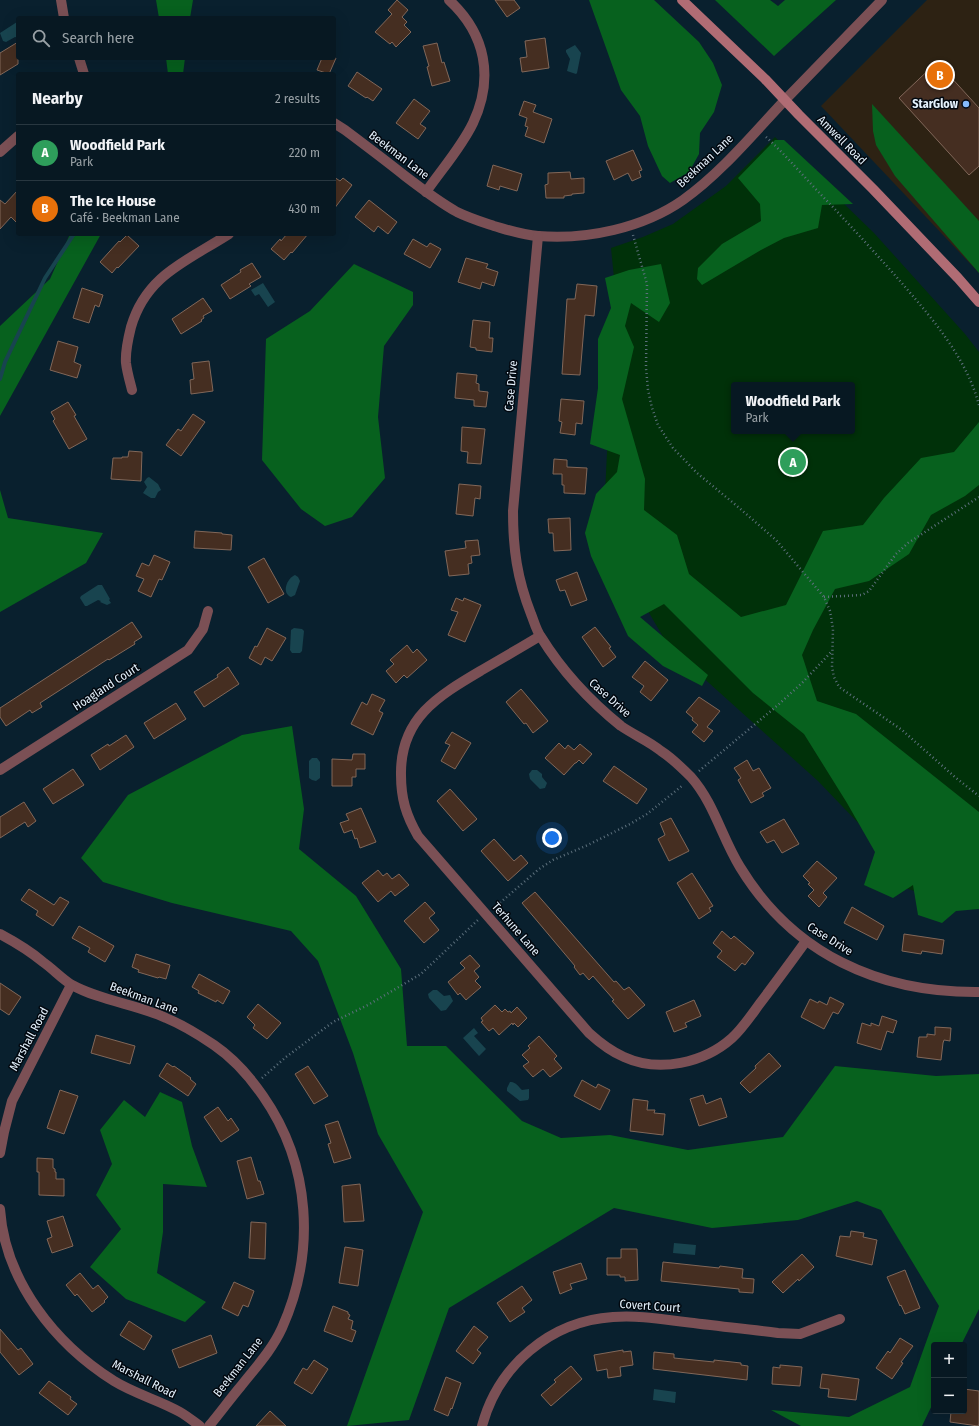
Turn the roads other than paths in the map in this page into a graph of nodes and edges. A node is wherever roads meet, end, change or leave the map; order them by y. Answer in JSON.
{"nodes":[{"id":1,"x":61,"y":0,"type":"edge"},
{"id":2,"x":449,"y":0,"type":"edge"},
{"id":3,"x":682,"y":0,"type":"edge"},
{"id":4,"x":882,"y":0,"type":"edge"},
{"id":5,"x":64,"y":16,"type":"edge"},
{"id":6,"x":80,"y":60,"type":"edge"},
{"id":7,"x":83,"y":72,"type":"edge"},
{"id":8,"x":785,"y":100,"type":"junction"},
{"id":9,"x":336,"y":124,"type":"edge"},
{"id":10,"x":16,"y":138,"type":"edge"},
{"id":11,"x":0,"y":152,"type":"edge"},
{"id":12,"x":426,"y":192,"type":"junction"},
{"id":13,"x":226,"y":236,"type":"edge"},
{"id":14,"x":538,"y":236,"type":"junction"},
{"id":15,"x":979,"y":302,"type":"edge"},
{"id":16,"x":132,"y":390,"type":"dead end"},
{"id":17,"x":208,"y":611,"type":"dead end"},
{"id":18,"x":540,"y":636,"type":"junction"},
{"id":19,"x":0,"y":770,"type":"edge"},
{"id":20,"x":0,"y":934,"type":"edge"},
{"id":21,"x":806,"y":941,"type":"junction"},
{"id":22,"x":71,"y":985,"type":"junction"},
{"id":23,"x":979,"y":992,"type":"edge"},
{"id":24,"x":0,"y":1153,"type":"edge"},
{"id":25,"x":0,"y":1209,"type":"edge"},
{"id":26,"x":840,"y":1319,"type":"dead end"},
{"id":27,"x":200,"y":1426,"type":"edge"},
{"id":28,"x":209,"y":1426,"type":"edge"},
{"id":29,"x":482,"y":1426,"type":"edge"}],
"edges":[{"from":1,"to":5,"type":"street"},
{"from":2,"to":12,"type":"street"},
{"from":3,"to":8,"type":"main road","name":"Amwell Road"},
{"from":4,"to":8,"type":"street","name":"Beekman Lane"},
{"from":6,"to":7,"type":"street"},
{"from":8,"to":14,"type":"street","name":"Beekman Lane"},
{"from":8,"to":15,"type":"main road","name":"Amwell Road"},
{"from":9,"to":12,"type":"street","name":"Beekman Lane"},
{"from":10,"to":11,"type":"street"},
{"from":12,"to":14,"type":"street","name":"Beekman Lane"},
{"from":13,"to":16,"type":"street"},
{"from":14,"to":18,"type":"street","name":"Case Drive"},
{"from":17,"to":19,"type":"street","name":"Hoagland Court"},
{"from":18,"to":21,"type":"street","name":"Case Drive"},
{"from":18,"to":21,"type":"street","name":"Terhune Lane"},
{"from":20,"to":22,"type":"street","name":"Beekman Lane"},
{"from":21,"to":23,"type":"street","name":"Case Drive"},
{"from":22,"to":24,"type":"street","name":"Marshall Road"},
{"from":22,"to":28,"type":"street","name":"Beekman Lane"},
{"from":25,"to":27,"type":"street","name":"Marshall Road"},
{"from":26,"to":29,"type":"street","name":"Covert Court"}]}
